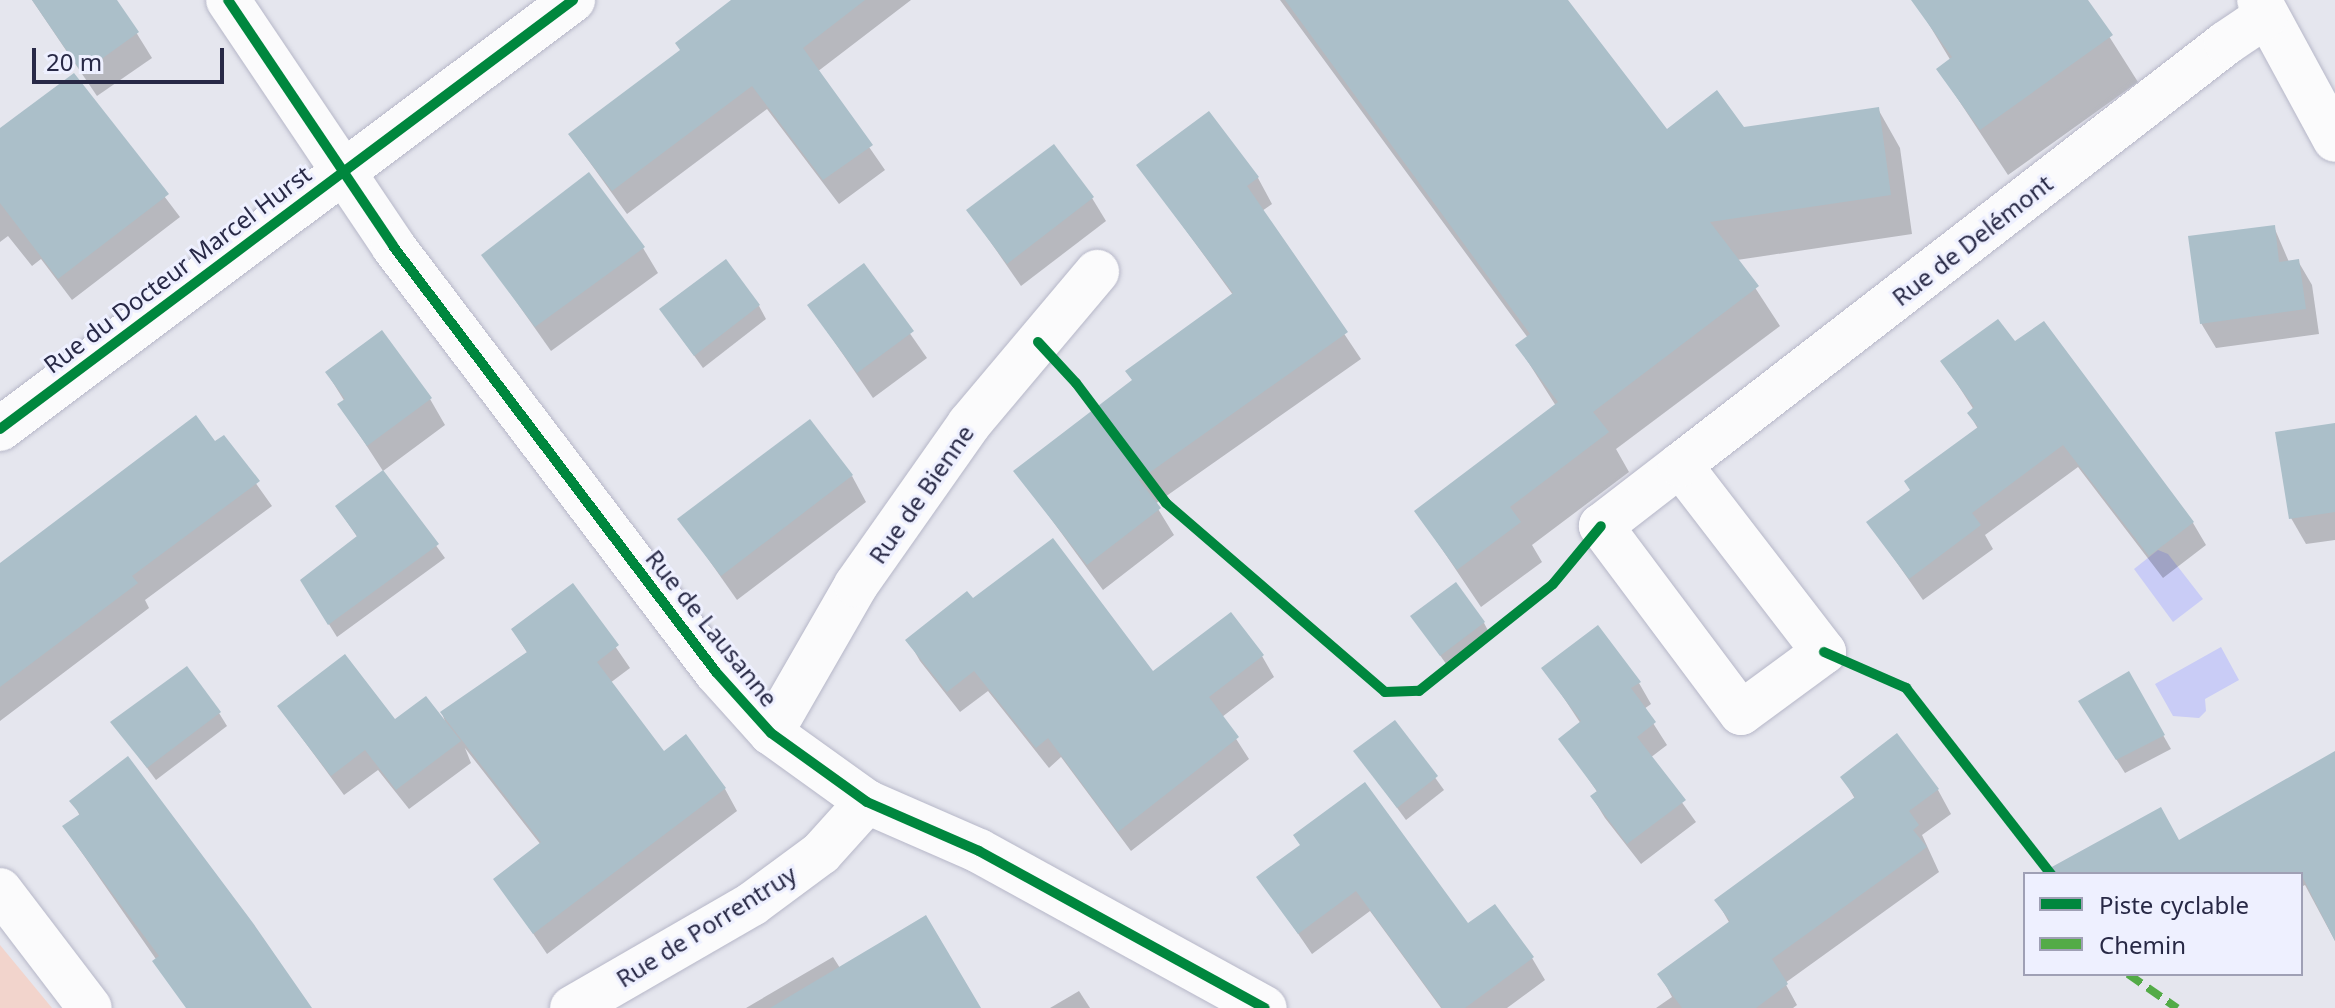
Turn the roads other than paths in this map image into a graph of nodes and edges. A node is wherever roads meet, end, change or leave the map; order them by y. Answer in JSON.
{"nodes":[{"id":1,"x":228,"y":0,"type":"edge"},
{"id":2,"x":573,"y":0,"type":"edge"},
{"id":3,"x":2262,"y":8,"type":"edge"},
{"id":4,"x":2335,"y":140,"type":"edge"},
{"id":5,"x":342,"y":170,"type":"junction"},
{"id":6,"x":1097,"y":272,"type":"dead end"},
{"id":7,"x":0,"y":429,"type":"edge"},
{"id":8,"x":1680,"y":465,"type":"junction"},
{"id":9,"x":771,"y":733,"type":"junction"},
{"id":10,"x":867,"y":802,"type":"junction"},
{"id":11,"x":0,"y":890,"type":"edge"},
{"id":12,"x":90,"y":1008,"type":"edge"},
{"id":13,"x":572,"y":1008,"type":"edge"},
{"id":14,"x":1265,"y":1008,"type":"edge"}],
"edges":[{"from":1,"to":5,"type":"street","name":"Rue de Lausanne"},
{"from":2,"to":5,"type":"street","name":"Rue du Docteur Marcel Hurst"},
{"from":3,"to":4,"type":"street"},
{"from":3,"to":8,"type":"street","name":"Rue de Delémont"},
{"from":5,"to":7,"type":"street","name":"Rue du Docteur Marcel Hurst"},
{"from":5,"to":9,"type":"street","name":"Rue de Lausanne"},
{"from":6,"to":9,"type":"street","name":"Rue de Bienne"},
{"from":8,"to":8,"type":"street","name":"Rue de Delémont"},
{"from":9,"to":10,"type":"street","name":"Rue de Lausanne"},
{"from":10,"to":13,"type":"street","name":"Rue de Porrentruy"},
{"from":10,"to":14,"type":"street","name":"Rue de Lausanne"},
{"from":11,"to":12,"type":"street"}]}
